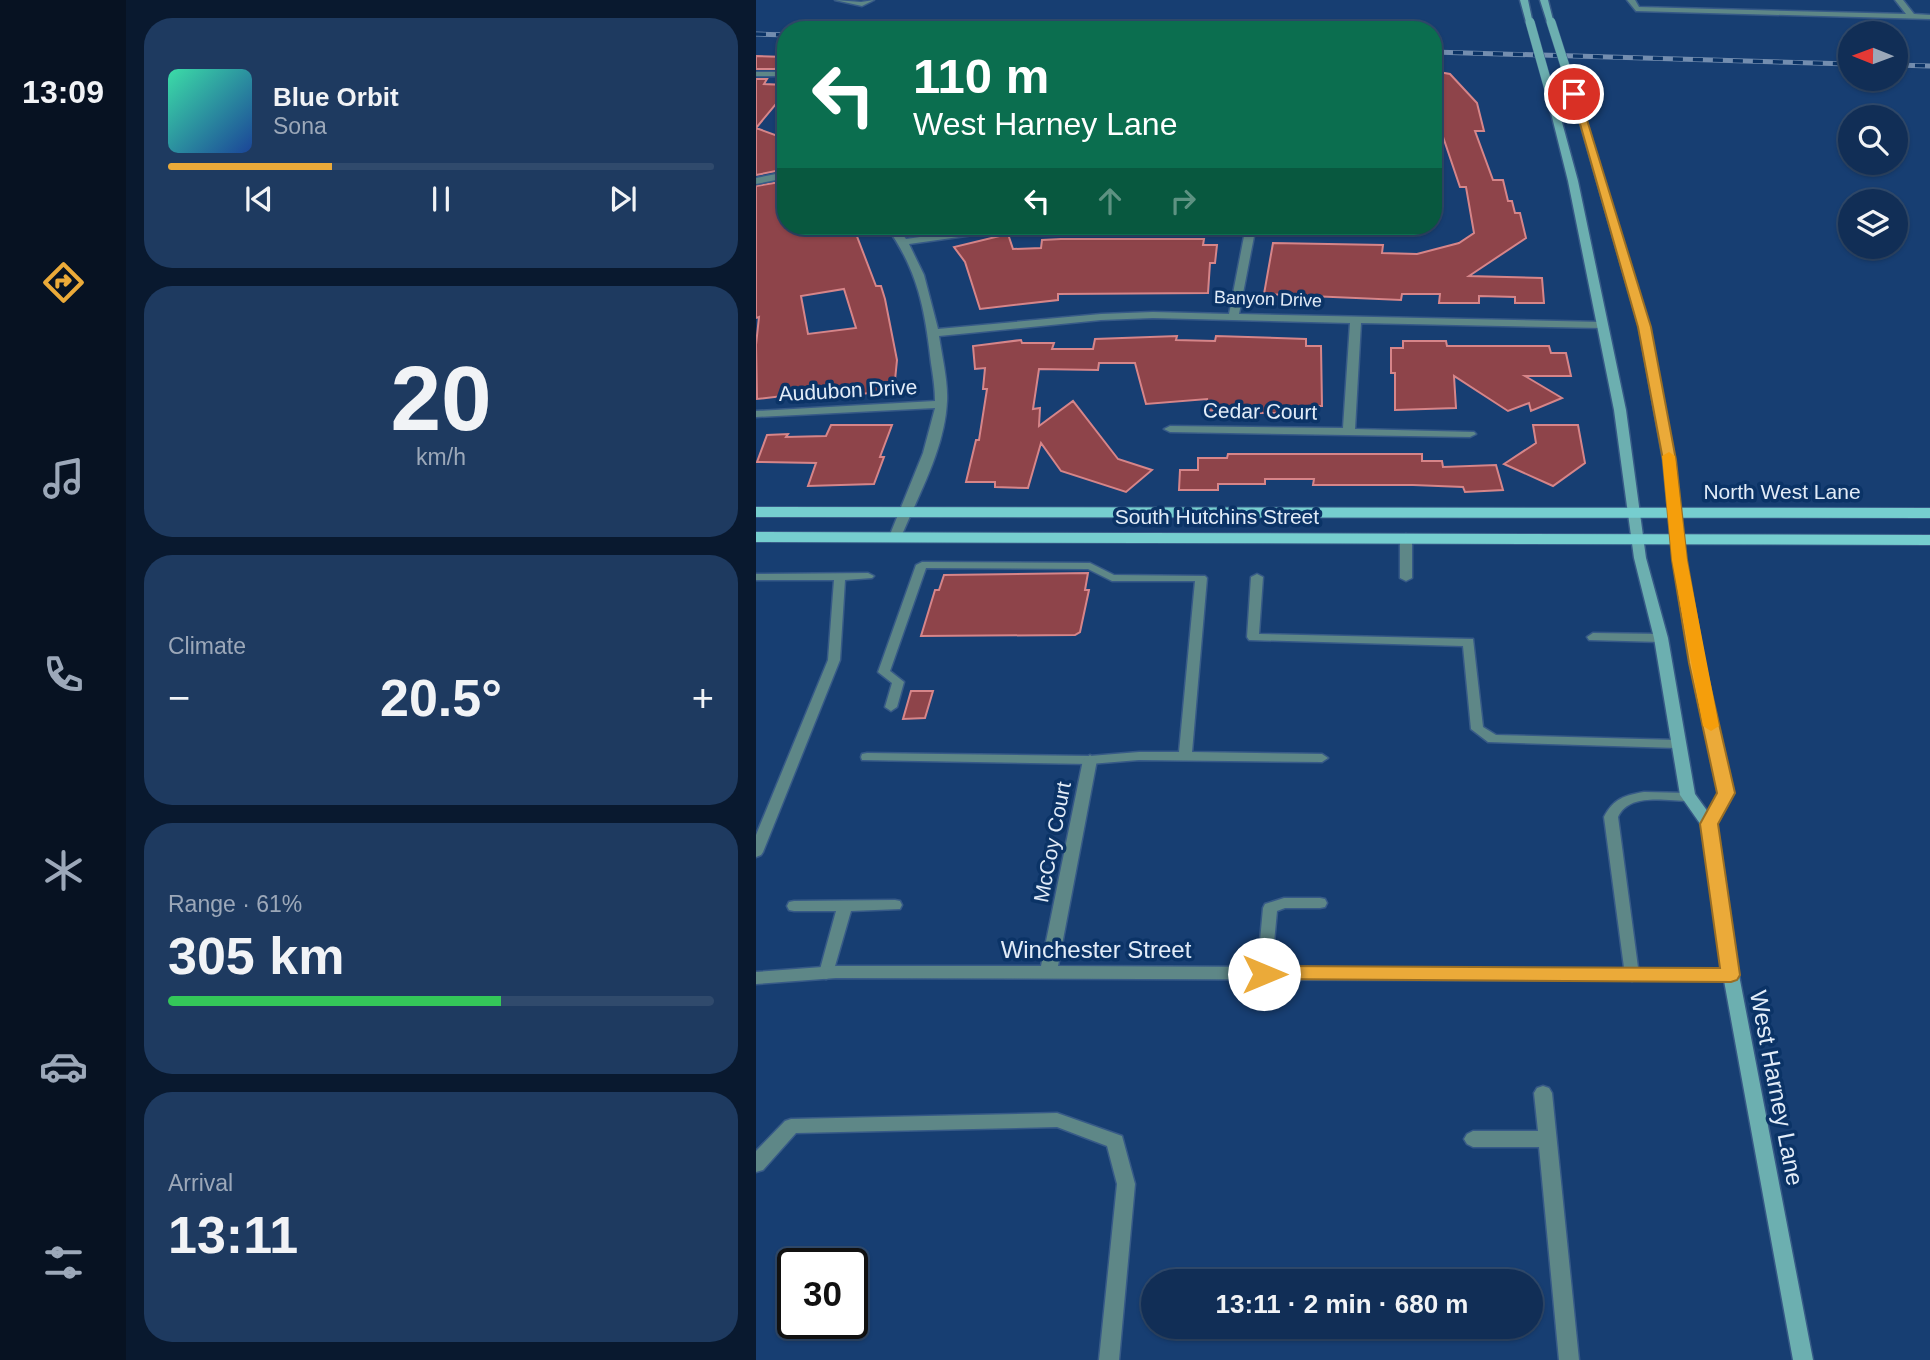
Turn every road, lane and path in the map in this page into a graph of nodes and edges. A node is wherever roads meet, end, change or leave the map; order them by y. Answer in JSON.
{"nodes":[{"id":1,"x":838,"y":0,"type":"edge"},
{"id":2,"x":871,"y":0,"type":"edge"},
{"id":3,"x":1524,"y":0,"type":"edge"},
{"id":4,"x":1544,"y":0,"type":"edge"},
{"id":5,"x":1631,"y":0,"type":"edge"},
{"id":6,"x":1764,"y":0,"type":"edge"},
{"id":7,"x":1899,"y":0,"type":"edge"},
{"id":8,"x":1771,"y":12,"type":"junction"},
{"id":9,"x":1911,"y":16,"type":"junction"},
{"id":10,"x":1930,"y":16,"type":"edge"},
{"id":11,"x":756,"y":74,"type":"edge"},
{"id":12,"x":777,"y":74,"type":"edge"},
{"id":13,"x":777,"y":177,"type":"edge"},
{"id":14,"x":756,"y":181,"type":"edge"},
{"id":15,"x":898,"y":235,"type":"edge"},
{"id":16,"x":952,"y":235,"type":"edge"},
{"id":17,"x":1249,"y":235,"type":"edge"},
{"id":18,"x":903,"y":242,"type":"junction"},
{"id":19,"x":1234,"y":315,"type":"junction"},
{"id":20,"x":1356,"y":320,"type":"junction"},
{"id":21,"x":1602,"y":325,"type":"junction"},
{"id":22,"x":934,"y":333,"type":"junction"},
{"id":23,"x":941,"y":404,"type":"junction"},
{"id":24,"x":756,"y":414,"type":"edge"},
{"id":25,"x":1170,"y":429,"type":"dead end"},
{"id":26,"x":1349,"y":432,"type":"junction"},
{"id":27,"x":1470,"y":434,"type":"dead end"},
{"id":28,"x":756,"y":512,"type":"edge"},
{"id":29,"x":905,"y":512,"type":"junction"},
{"id":30,"x":1634,"y":512,"type":"junction"},
{"id":31,"x":1674,"y":512,"type":"junction"},
{"id":32,"x":1930,"y":513,"type":"edge"},
{"id":33,"x":756,"y":537,"type":"edge"},
{"id":34,"x":895,"y":537,"type":"junction"},
{"id":35,"x":1406,"y":537,"type":"junction"},
{"id":36,"x":1639,"y":540,"type":"junction"},
{"id":37,"x":1678,"y":540,"type":"junction"},
{"id":38,"x":1930,"y":540,"type":"edge"},
{"id":39,"x":839,"y":576,"type":"junction"},
{"id":40,"x":868,"y":576,"type":"dead end"},
{"id":41,"x":756,"y":577,"type":"edge"},
{"id":42,"x":1256,"y":577,"type":"dead end"},
{"id":43,"x":1406,"y":578,"type":"dead end"},
{"id":44,"x":1592,"y":637,"type":"dead end"},
{"id":45,"x":1661,"y":638,"type":"junction"},
{"id":46,"x":891,"y":707,"type":"dead end"},
{"id":47,"x":1677,"y":744,"type":"junction"},
{"id":48,"x":1185,"y":756,"type":"junction"},
{"id":49,"x":867,"y":757,"type":"dead end"},
{"id":50,"x":1322,"y":758,"type":"dead end"},
{"id":51,"x":1090,"y":760,"type":"junction"},
{"id":52,"x":1689,"y":797,"type":"junction"},
{"id":53,"x":1709,"y":824,"type":"junction"},
{"id":54,"x":756,"y":852,"type":"edge"},
{"id":55,"x":1320,"y":903,"type":"dead end"},
{"id":56,"x":845,"y":905,"type":"junction"},
{"id":57,"x":895,"y":905,"type":"dead end"},
{"id":58,"x":794,"y":906,"type":"dead end"},
{"id":59,"x":826,"y":973,"type":"junction"},
{"id":60,"x":1048,"y":973,"type":"junction"},
{"id":61,"x":1264,"y":974,"type":"junction"},
{"id":62,"x":1632,"y":975,"type":"junction"},
{"id":63,"x":1731,"y":975,"type":"junction"},
{"id":64,"x":756,"y":978,"type":"edge"},
{"id":65,"x":1542,"y":1093,"type":"dead end"},
{"id":66,"x":1473,"y":1139,"type":"dead end"},
{"id":67,"x":1548,"y":1139,"type":"junction"},
{"id":68,"x":758,"y":1160,"type":"edge"},
{"id":69,"x":1109,"y":1360,"type":"edge"},
{"id":70,"x":1569,"y":1360,"type":"edge"},
{"id":71,"x":1803,"y":1360,"type":"edge"}],
"edges":[{"from":1,"to":2,"type":"lane"},
{"from":3,"to":21,"type":"main road","name":"West Harney Lane","bridge":true},
{"from":4,"to":31,"type":"main road","bridge":true},
{"from":5,"to":8,"type":"street"},
{"from":6,"to":8,"type":"street"},
{"from":7,"to":9,"type":"street"},
{"from":8,"to":9,"type":"street"},
{"from":9,"to":10,"type":"street"},
{"from":11,"to":12,"type":"street"},
{"from":13,"to":14,"type":"street"},
{"from":15,"to":18,"type":"street"},
{"from":16,"to":18,"type":"street"},
{"from":17,"to":19,"type":"street"},
{"from":18,"to":22,"type":"street"},
{"from":19,"to":20,"type":"street","name":"Banyon Drive"},
{"from":19,"to":22,"type":"street","name":"Banyon Drive"},
{"from":20,"to":21,"type":"street","name":"Banyon Drive"},
{"from":20,"to":26,"type":"street"},
{"from":21,"to":30,"type":"main road","name":"West Harney Lane"},
{"from":22,"to":23,"type":"street"},
{"from":23,"to":24,"type":"street","name":"Audubon Drive"},
{"from":23,"to":29,"type":"street"},
{"from":25,"to":26,"type":"street","name":"Cedar Court"},
{"from":26,"to":27,"type":"street","name":"Cedar Court"},
{"from":28,"to":29,"type":"main road","name":"South Hutchins Street"},
{"from":29,"to":30,"type":"main road","name":"South Hutchins Street"},
{"from":29,"to":34,"type":"street"},
{"from":30,"to":31,"type":"main road","name":"North West Lane"},
{"from":30,"to":36,"type":"main road","name":"West Harney Lane"},
{"from":31,"to":32,"type":"main road","name":"North West Lane"},
{"from":31,"to":37,"type":"main road"},
{"from":33,"to":34,"type":"main road","name":"South Hutchins Street"},
{"from":34,"to":35,"type":"main road","name":"South Hutchins Street"},
{"from":35,"to":36,"type":"main road","name":"South Hutchins Street"},
{"from":35,"to":43,"type":"lane"},
{"from":36,"to":37,"type":"main road","name":"South Hutchins Street"},
{"from":36,"to":45,"type":"main road","name":"West Harney Lane"},
{"from":37,"to":38,"type":"main road"},
{"from":37,"to":53,"type":"main road"},
{"from":39,"to":40,"type":"lane"},
{"from":39,"to":41,"type":"lane"},
{"from":39,"to":54,"type":"lane"},
{"from":42,"to":47,"type":"lane"},
{"from":44,"to":45,"type":"lane"},
{"from":45,"to":47,"type":"main road","name":"West Harney Lane"},
{"from":46,"to":48,"type":"lane"},
{"from":47,"to":52,"type":"main road","name":"West Harney Lane"},
{"from":48,"to":50,"type":"lane"},
{"from":48,"to":51,"type":"lane"},
{"from":49,"to":51,"type":"lane"},
{"from":51,"to":60,"type":"street","name":"McCoy Court"},
{"from":52,"to":53,"type":"main road","name":"West Harney Lane"},
{"from":52,"to":62,"type":"lane"},
{"from":53,"to":63,"type":"main road","name":"West Harney Lane"},
{"from":55,"to":61,"type":"lane"},
{"from":56,"to":57,"type":"lane"},
{"from":56,"to":58,"type":"lane"},
{"from":56,"to":59,"type":"lane"},
{"from":59,"to":60,"type":"street","name":"Winchester Street"},
{"from":59,"to":64,"type":"street","name":"Winchester Street"},
{"from":60,"to":61,"type":"street","name":"Winchester Street"},
{"from":61,"to":62,"type":"street","name":"Winchester Street"},
{"from":62,"to":63,"type":"street","name":"Winchester Street"},
{"from":63,"to":71,"type":"main road","name":"West Harney Lane"},
{"from":65,"to":67,"type":"street"},
{"from":66,"to":67,"type":"street"},
{"from":67,"to":70,"type":"street"},
{"from":68,"to":69,"type":"street"}]}
